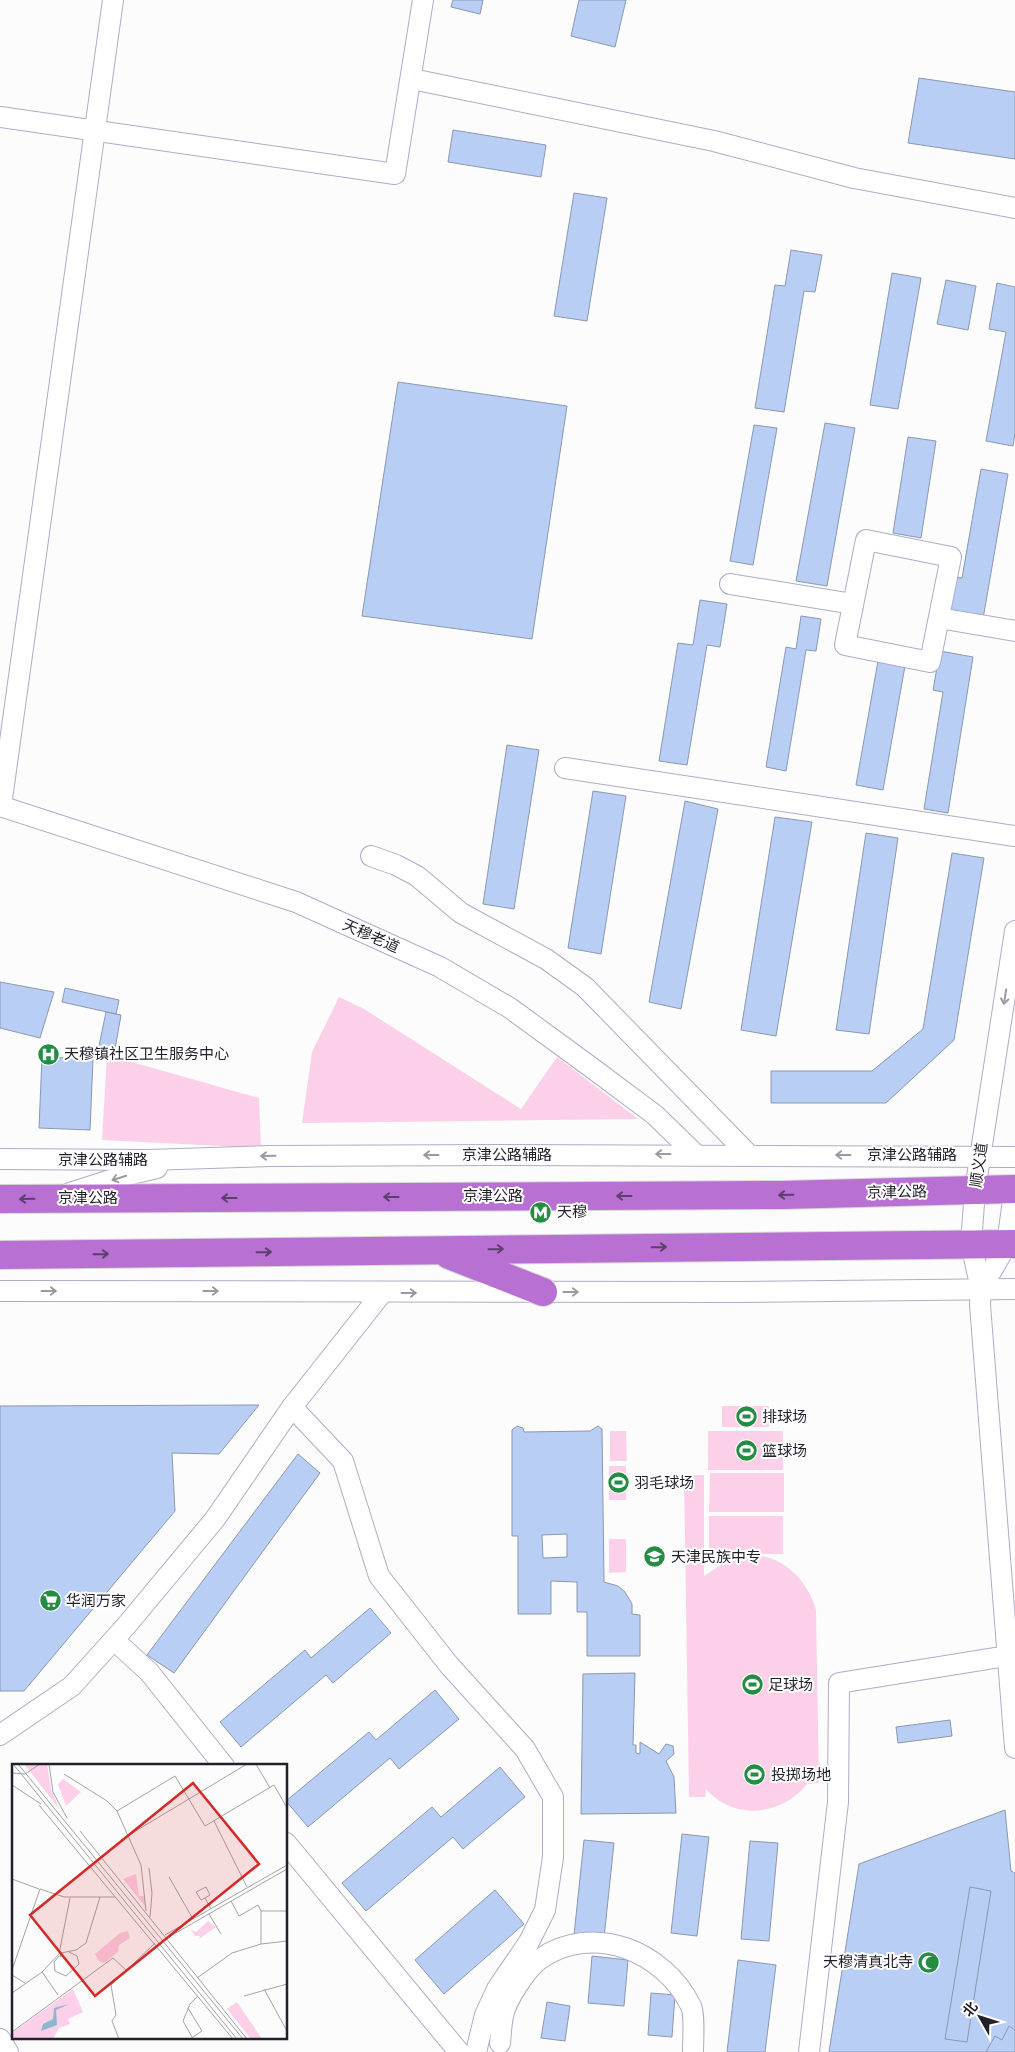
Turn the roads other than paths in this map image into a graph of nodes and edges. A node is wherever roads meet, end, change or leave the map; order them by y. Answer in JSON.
{"nodes":[{"id":1,"x":113,"y":0,"type":"edge"},
{"id":2,"x":423,"y":0,"type":"edge"},
{"id":3,"x":412,"y":79,"type":"junction"},
{"id":4,"x":0,"y":117,"type":"edge"},
{"id":5,"x":94,"y":130,"type":"junction"},
{"id":6,"x":1015,"y":208,"type":"edge"},
{"id":7,"x":730,"y":584,"type":"dead end"},
{"id":8,"x":853,"y":604,"type":"junction"},
{"id":9,"x":939,"y":618,"type":"junction"},
{"id":10,"x":1015,"y":631,"type":"edge"},
{"id":11,"x":565,"y":768,"type":"dead end"},
{"id":12,"x":0,"y":806,"type":"edge"},
{"id":13,"x":1015,"y":836,"type":"edge"},
{"id":14,"x":371,"y":856,"type":"dead end"},
{"id":15,"x":1015,"y":931,"type":"edge"},
{"id":16,"x":695,"y":1154,"type":"junction"},
{"id":17,"x":748,"y":1154,"type":"junction"},
{"id":18,"x":980,"y":1156,"type":"junction"},
{"id":19,"x":1015,"y":1156,"type":"edge"},
{"id":20,"x":218,"y":1158,"type":"junction"},
{"id":21,"x":0,"y":1159,"type":"edge"},
{"id":22,"x":1015,"y":1188,"type":"edge"},
{"id":23,"x":975,"y":1190,"type":"junction"},
{"id":24,"x":54,"y":1198,"type":"junction"},
{"id":25,"x":0,"y":1199,"type":"edge"},
{"id":26,"x":971,"y":1244,"type":"junction"},
{"id":27,"x":1011,"y":1244,"type":"edge"},
{"id":28,"x":436,"y":1250,"type":"junction"},
{"id":29,"x":0,"y":1255,"type":"edge"},
{"id":30,"x":981,"y":1289,"type":"junction"},
{"id":31,"x":1015,"y":1289,"type":"edge"},
{"id":32,"x":0,"y":1291,"type":"edge"},
{"id":33,"x":543,"y":1292,"type":"junction"},
{"id":34,"x":382,"y":1293,"type":"junction"},
{"id":35,"x":292,"y":1407,"type":"junction"},
{"id":36,"x":114,"y":1640,"type":"junction"},
{"id":37,"x":1007,"y":1656,"type":"junction"},
{"id":38,"x":0,"y":1736,"type":"edge"},
{"id":39,"x":1015,"y":1748,"type":"edge"},
{"id":40,"x":222,"y":1764,"type":"edge"},
{"id":41,"x":288,"y":1845,"type":"edge"},
{"id":42,"x":0,"y":2039,"type":"edge"},
{"id":43,"x":504,"y":2047,"type":"edge"},
{"id":44,"x":477,"y":2050,"type":"edge"},
{"id":45,"x":8,"y":2052,"type":"edge"},
{"id":46,"x":459,"y":2052,"type":"edge"},
{"id":47,"x":693,"y":2052,"type":"edge"},
{"id":48,"x":809,"y":2052,"type":"edge"}],
"edges":[{"from":1,"to":5,"type":"street"},
{"from":2,"to":3,"type":"street"},
{"from":3,"to":5,"type":"street"},
{"from":3,"to":6,"type":"street"},
{"from":4,"to":5,"type":"street"},
{"from":5,"to":12,"type":"street"},
{"from":7,"to":8,"type":"street"},
{"from":8,"to":9,"type":"street"},
{"from":8,"to":9,"type":"street"},
{"from":9,"to":10,"type":"street"},
{"from":11,"to":13,"type":"street"},
{"from":12,"to":16,"type":"street","name":"天穆老道"},
{"from":14,"to":17,"type":"street"},
{"from":15,"to":18,"type":"street","name":"顺义道","one_way":true},
{"from":16,"to":17,"type":"street","name":"京津公路辅路"},
{"from":16,"to":20,"type":"street","name":"京津公路辅路","one_way":true},
{"from":18,"to":17,"type":"street","name":"京津公路辅路","one_way":true},
{"from":18,"to":19,"type":"street","name":"京津公路辅路"},
{"from":18,"to":23,"type":"street","name":"顺义道"},
{"from":20,"to":21,"type":"street","name":"京津公路辅路"},
{"from":20,"to":24,"type":"street","one_way":true},
{"from":22,"to":23,"type":"highway","name":"京津公路"},
{"from":22,"to":27,"type":"street"},
{"from":23,"to":24,"type":"highway","name":"京津公路","one_way":true},
{"from":23,"to":26,"type":"street","name":"顺义道"},
{"from":24,"to":25,"type":"highway","name":"京津公路","one_way":true},
{"from":26,"to":27,"type":"highway"},
{"from":28,"to":26,"type":"highway","one_way":true},
{"from":26,"to":30,"type":"street","name":"顺义道"},
{"from":27,"to":30,"type":"street"},
{"from":29,"to":28,"type":"highway","one_way":true},
{"from":28,"to":33,"type":"highway"},
{"from":30,"to":31,"type":"street"},
{"from":33,"to":30,"type":"street","one_way":true},
{"from":30,"to":37,"type":"street","name":"顺义道"},
{"from":32,"to":34,"type":"street","one_way":true},
{"from":34,"to":33,"type":"street","one_way":true},
{"from":34,"to":35,"type":"street"},
{"from":35,"to":36,"type":"street"},
{"from":35,"to":44,"type":"street"},
{"from":36,"to":38,"type":"street"},
{"from":36,"to":40,"type":"street"},
{"from":37,"to":39,"type":"street","name":"顺义道"},
{"from":37,"to":48,"type":"street"},
{"from":41,"to":46,"type":"street"},
{"from":42,"to":45,"type":"street"},
{"from":43,"to":44,"type":"street"},
{"from":43,"to":47,"type":"street"}]}
